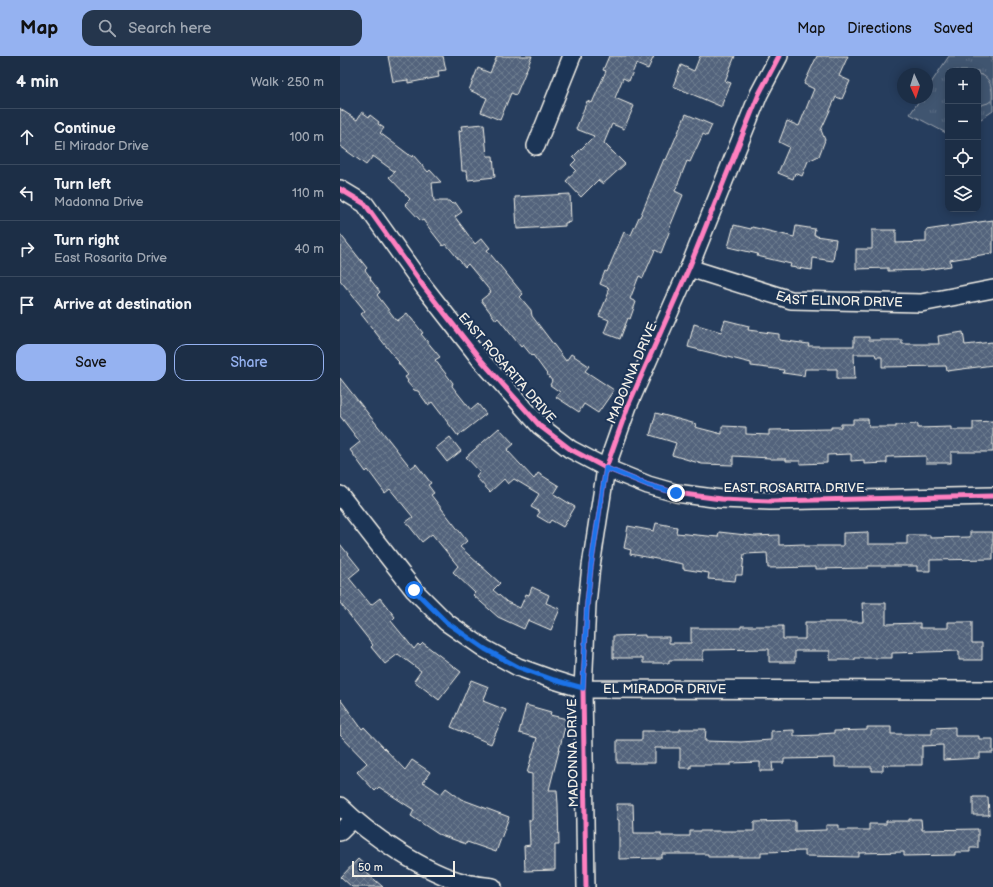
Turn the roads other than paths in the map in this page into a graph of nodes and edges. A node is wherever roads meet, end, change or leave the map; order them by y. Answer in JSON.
{"nodes":[{"id":1,"x":572,"y":56,"type":"edge"},
{"id":2,"x":779,"y":56,"type":"edge"},
{"id":3,"x":536,"y":146,"type":"dead end"},
{"id":4,"x":340,"y":189,"type":"edge"},
{"id":5,"x":689,"y":268,"type":"junction"},
{"id":6,"x":993,"y":289,"type":"edge"},
{"id":7,"x":606,"y":468,"type":"junction"},
{"id":8,"x":340,"y":495,"type":"edge"},
{"id":9,"x":993,"y":496,"type":"edge"},
{"id":10,"x":583,"y":688,"type":"junction"},
{"id":11,"x":993,"y":690,"type":"edge"},
{"id":12,"x":340,"y":806,"type":"edge"},
{"id":13,"x":353,"y":819,"type":"junction"},
{"id":14,"x":340,"y":832,"type":"edge"},
{"id":15,"x":493,"y":887,"type":"edge"},
{"id":16,"x":586,"y":887,"type":"edge"}],
"edges":[{"from":1,"to":3,"type":"street"},
{"from":2,"to":5,"type":"street","name":"MADONNA DRIVE"},
{"from":4,"to":7,"type":"street","name":"EAST ROSARITA DRIVE"},
{"from":5,"to":6,"type":"street","name":"EAST ELINOR DRIVE"},
{"from":5,"to":7,"type":"street","name":"MADONNA DRIVE"},
{"from":7,"to":9,"type":"street","name":"EAST ROSARITA DRIVE"},
{"from":7,"to":10,"type":"street","name":"MADONNA DRIVE"},
{"from":8,"to":10,"type":"street","name":"EL MIRADOR DRIVE"},
{"from":10,"to":11,"type":"street","name":"EL MIRADOR DRIVE"},
{"from":10,"to":16,"type":"street","name":"MADONNA DRIVE"},
{"from":12,"to":13,"type":"street"},
{"from":13,"to":14,"type":"street"},
{"from":13,"to":15,"type":"street"}]}
